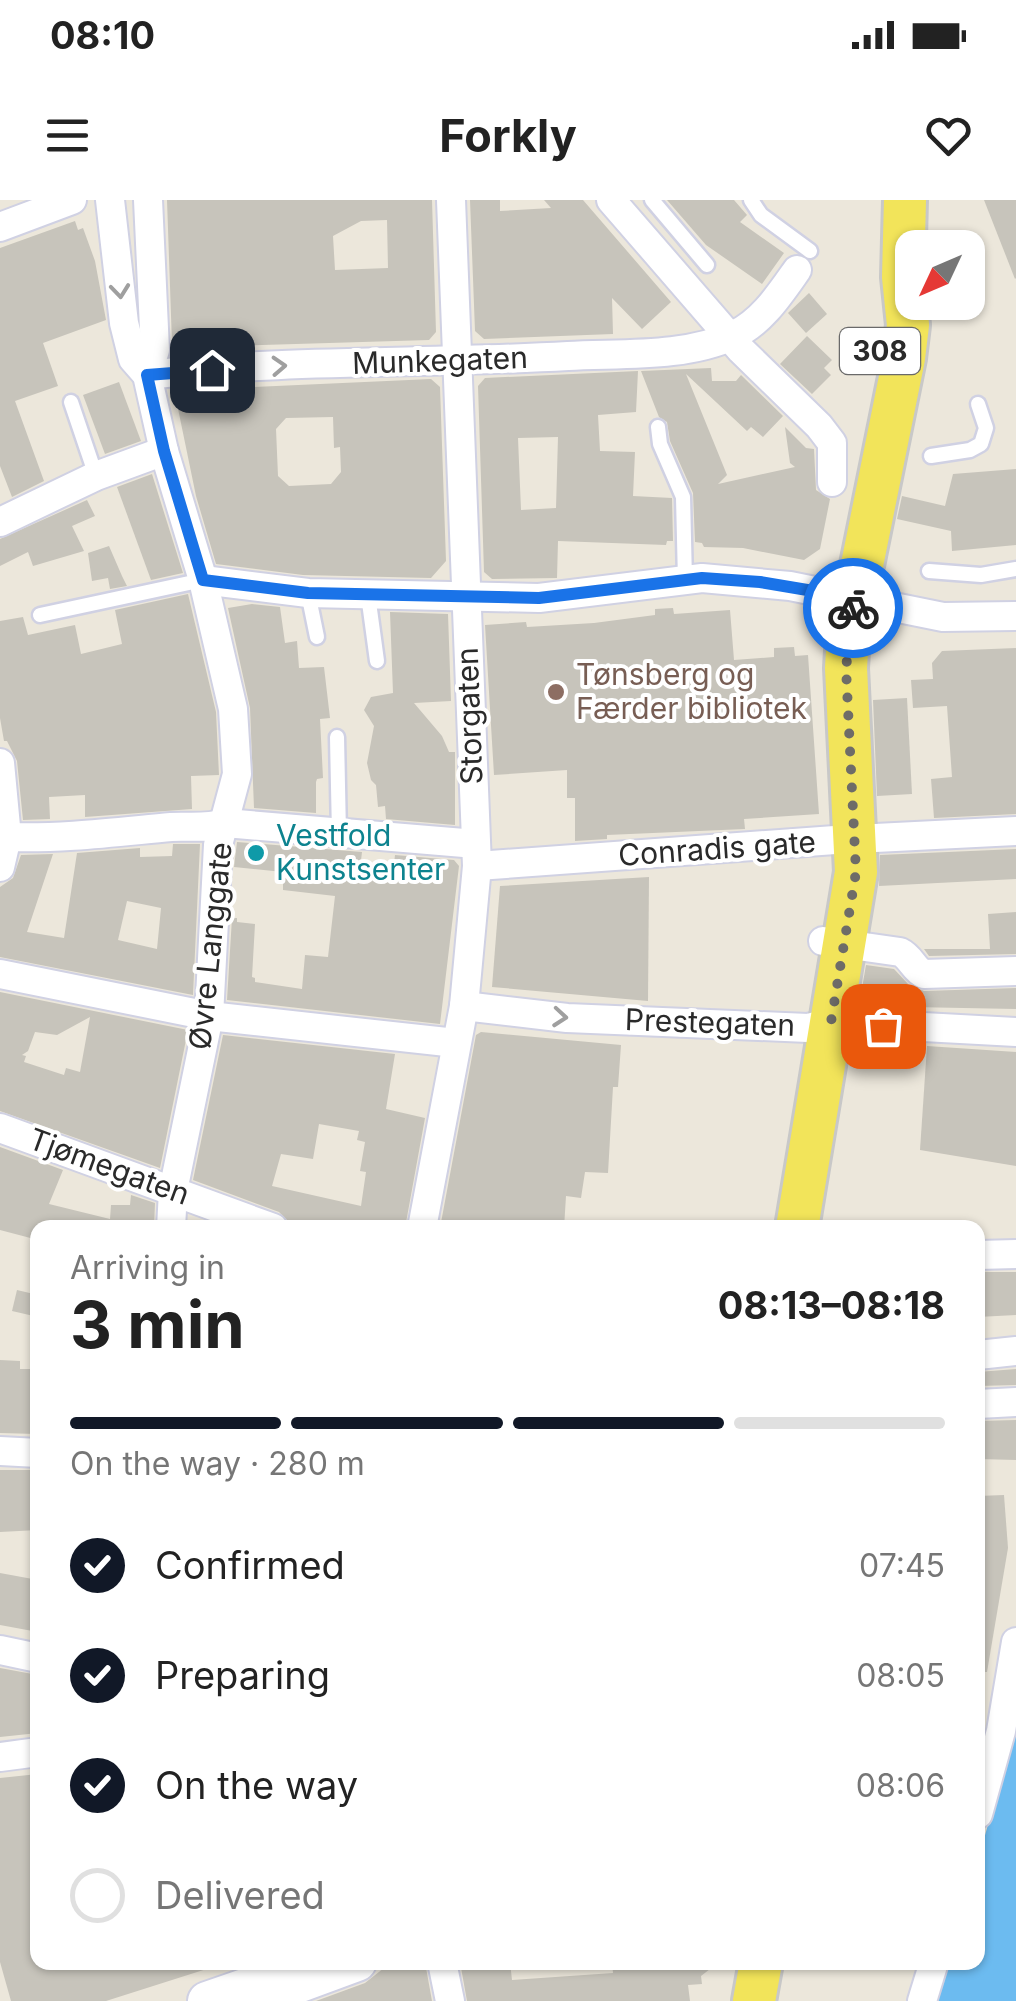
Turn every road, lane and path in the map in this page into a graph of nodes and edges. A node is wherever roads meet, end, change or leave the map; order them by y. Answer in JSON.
{"nodes":[{"id":1,"x":72,"y":200,"type":"edge"},
{"id":2,"x":110,"y":200,"type":"edge"},
{"id":3,"x":148,"y":200,"type":"edge"},
{"id":4,"x":450,"y":200,"type":"edge"},
{"id":5,"x":611,"y":200,"type":"edge"},
{"id":6,"x":652,"y":200,"type":"edge"},
{"id":7,"x":751,"y":200,"type":"edge"},
{"id":8,"x":906,"y":200,"type":"edge"},
{"id":9,"x":0,"y":226,"type":"edge"},
{"id":10,"x":907,"y":230,"type":"edge"},
{"id":11,"x":804,"y":260,"type":"joint"},
{"id":12,"x":707,"y":265,"type":"dead end"},
{"id":13,"x":908,"y":320,"type":"edge"},
{"id":14,"x":730,"y":337,"type":"junction"},
{"id":15,"x":457,"y":362,"type":"junction"},
{"id":16,"x":147,"y":375,"type":"junction"},
{"id":17,"x":71,"y":402,"type":"dead end"},
{"id":18,"x":978,"y":404,"type":"dead end"},
{"id":19,"x":658,"y":427,"type":"dead end"},
{"id":20,"x":164,"y":451,"type":"junction"},
{"id":21,"x":931,"y":456,"type":"dead end"},
{"id":22,"x":96,"y":476,"type":"junction"},
{"id":23,"x":832,"y":482,"type":"dead end"},
{"id":24,"x":0,"y":522,"type":"edge"},
{"id":25,"x":1016,"y":569,"type":"edge"},
{"id":26,"x":929,"y":571,"type":"dead end"},
{"id":27,"x":203,"y":580,"type":"junction"},
{"id":28,"x":685,"y":580,"type":"junction"},
{"id":29,"x":308,"y":593,"type":"junction"},
{"id":30,"x":368,"y":595,"type":"junction"},
{"id":31,"x":844,"y":597,"type":"junction"},
{"id":32,"x":466,"y":598,"type":"junction"},
{"id":33,"x":40,"y":615,"type":"dead end"},
{"id":34,"x":1016,"y":616,"type":"edge"},
{"id":35,"x":317,"y":637,"type":"dead end"},
{"id":36,"x":377,"y":661,"type":"dead end"},
{"id":37,"x":337,"y":736,"type":"dead end"},
{"id":38,"x":0,"y":763,"type":"edge"},
{"id":39,"x":225,"y":823,"type":"junction"},
{"id":40,"x":1016,"y":831,"type":"edge"},
{"id":41,"x":339,"y":834,"type":"junction"},
{"id":42,"x":8,"y":838,"type":"junction"},
{"id":43,"x":845,"y":840,"type":"junction"},
{"id":44,"x":477,"y":855,"type":"junction"},
{"id":45,"x":0,"y":867,"type":"edge"},
{"id":46,"x":834,"y":943,"type":"junction"},
{"id":47,"x":1016,"y":971,"type":"edge"},
{"id":48,"x":0,"y":974,"type":"edge"},
{"id":49,"x":464,"y":1006,"type":"junction"},
{"id":50,"x":209,"y":1016,"type":"junction"},
{"id":51,"x":819,"y":1025,"type":"junction"},
{"id":52,"x":1016,"y":1032,"type":"edge"},
{"id":53,"x":456,"y":1043,"type":"junction"},
{"id":54,"x":0,"y":1128,"type":"edge"},
{"id":55,"x":173,"y":1191,"type":"junction"},
{"id":56,"x":171,"y":1220,"type":"edge"},
{"id":57,"x":252,"y":1220,"type":"edge"},
{"id":58,"x":423,"y":1220,"type":"edge"},
{"id":59,"x":787,"y":1220,"type":"edge"},
{"id":60,"x":798,"y":1220,"type":"edge"},
{"id":61,"x":1016,"y":1254,"type":"edge"},
{"id":62,"x":985,"y":1256,"type":"edge"},
{"id":63,"x":1016,"y":1351,"type":"edge"},
{"id":64,"x":985,"y":1353,"type":"edge"},
{"id":65,"x":1016,"y":1402,"type":"edge"},
{"id":66,"x":985,"y":1404,"type":"edge"},
{"id":67,"x":0,"y":1451,"type":"edge"},
{"id":68,"x":30,"y":1453,"type":"edge"},
{"id":69,"x":1016,"y":1642,"type":"edge"},
{"id":70,"x":0,"y":1650,"type":"edge"},
{"id":71,"x":30,"y":1656,"type":"edge"},
{"id":72,"x":989,"y":1730,"type":"edge"},
{"id":73,"x":30,"y":1753,"type":"edge"},
{"id":74,"x":0,"y":1756,"type":"edge"},
{"id":75,"x":985,"y":1761,"type":"edge"},
{"id":76,"x":335,"y":1970,"type":"edge"},
{"id":77,"x":444,"y":1970,"type":"edge"},
{"id":78,"x":739,"y":1970,"type":"edge"},
{"id":79,"x":759,"y":1970,"type":"edge"},
{"id":80,"x":932,"y":1970,"type":"edge"},
{"id":81,"x":256,"y":1973,"type":"edge"},
{"id":82,"x":206,"y":2001,"type":"edge"},
{"id":83,"x":450,"y":2001,"type":"edge"},
{"id":84,"x":735,"y":2001,"type":"edge"},
{"id":85,"x":754,"y":2001,"type":"edge"},
{"id":86,"x":922,"y":2001,"type":"edge"}],
"edges":[{"from":1,"to":9,"type":"street"},
{"from":2,"to":16,"type":"street","name":"Øvre Langgate","one_way":true},
{"from":3,"to":16,"type":"street","name":"Øvre Langgate"},
{"from":4,"to":15,"type":"street","name":"Storgaten"},
{"from":5,"to":14,"type":"street"},
{"from":6,"to":12,"type":"lane"},
{"from":7,"to":11,"type":"lane"},
{"from":8,"to":10,"type":"main road","number":"308"},
{"from":11,"to":14,"type":"street","name":"Munkegaten"},
{"from":13,"to":31,"type":"main road","number":"308"},
{"from":14,"to":15,"type":"street","name":"Munkegaten"},
{"from":14,"to":23,"type":"street"},
{"from":16,"to":15,"type":"street","name":"Munkegaten","one_way":true},
{"from":15,"to":32,"type":"street","name":"Storgaten"},
{"from":16,"to":20,"type":"street","name":"Øvre Langgate"},
{"from":17,"to":22,"type":"lane"},
{"from":18,"to":21,"type":"lane"},
{"from":19,"to":28,"type":"lane"},
{"from":20,"to":22,"type":"street"},
{"from":20,"to":27,"type":"street","name":"Øvre Langgate"},
{"from":22,"to":24,"type":"street"},
{"from":25,"to":26,"type":"lane"},
{"from":27,"to":29,"type":"street"},
{"from":27,"to":33,"type":"lane"},
{"from":27,"to":39,"type":"street","name":"Øvre Langgate"},
{"from":28,"to":31,"type":"street"},
{"from":28,"to":32,"type":"street"},
{"from":29,"to":30,"type":"street"},
{"from":29,"to":35,"type":"lane"},
{"from":30,"to":32,"type":"street"},
{"from":30,"to":36,"type":"lane"},
{"from":31,"to":34,"type":"street"},
{"from":31,"to":43,"type":"main road","number":"308"},
{"from":32,"to":44,"type":"street","name":"Storgaten"},
{"from":37,"to":41,"type":"lane"},
{"from":38,"to":42,"type":"street"},
{"from":39,"to":41,"type":"street","name":"Conradis gate"},
{"from":39,"to":42,"type":"street","name":"Conradis gate"},
{"from":39,"to":50,"type":"street","name":"Øvre Langgate"},
{"from":40,"to":43,"type":"street","name":"Conradis gate"},
{"from":41,"to":44,"type":"street","name":"Conradis gate"},
{"from":42,"to":45,"type":"street"},
{"from":43,"to":44,"type":"street","name":"Conradis gate"},
{"from":43,"to":46,"type":"main road","number":"308"},
{"from":44,"to":49,"type":"street","name":"Storgaten"},
{"from":46,"to":47,"type":"street"},
{"from":46,"to":51,"type":"main road","number":"308"},
{"from":48,"to":50,"type":"street"},
{"from":49,"to":51,"type":"street","name":"Prestegaten","one_way":true},
{"from":49,"to":53,"type":"street","name":"Storgaten"},
{"from":50,"to":53,"type":"street"},
{"from":50,"to":55,"type":"street","name":"Øvre Langgate"},
{"from":51,"to":52,"type":"street","name":"Prestegaten"},
{"from":51,"to":59,"type":"main road","number":"308"},
{"from":51,"to":60,"type":"main road","number":"308"},
{"from":53,"to":58,"type":"street","name":"Storgaten"},
{"from":54,"to":55,"type":"street","name":"Tjømegaten"},
{"from":55,"to":56,"type":"street","name":"Øvre Langgate"},
{"from":55,"to":57,"type":"street","name":"Tjømegaten"},
{"from":61,"to":62,"type":"street"},
{"from":63,"to":64,"type":"street"},
{"from":65,"to":66,"type":"street"},
{"from":67,"to":68,"type":"street"},
{"from":69,"to":72,"type":"street"},
{"from":70,"to":71,"type":"street"},
{"from":72,"to":75,"type":"street"},
{"from":73,"to":74,"type":"street"},
{"from":76,"to":81,"type":"main road"},
{"from":77,"to":83,"type":"street"},
{"from":78,"to":84,"type":"main road"},
{"from":79,"to":85,"type":"main road"},
{"from":80,"to":86,"type":"street"},
{"from":81,"to":82,"type":"main road"}]}
